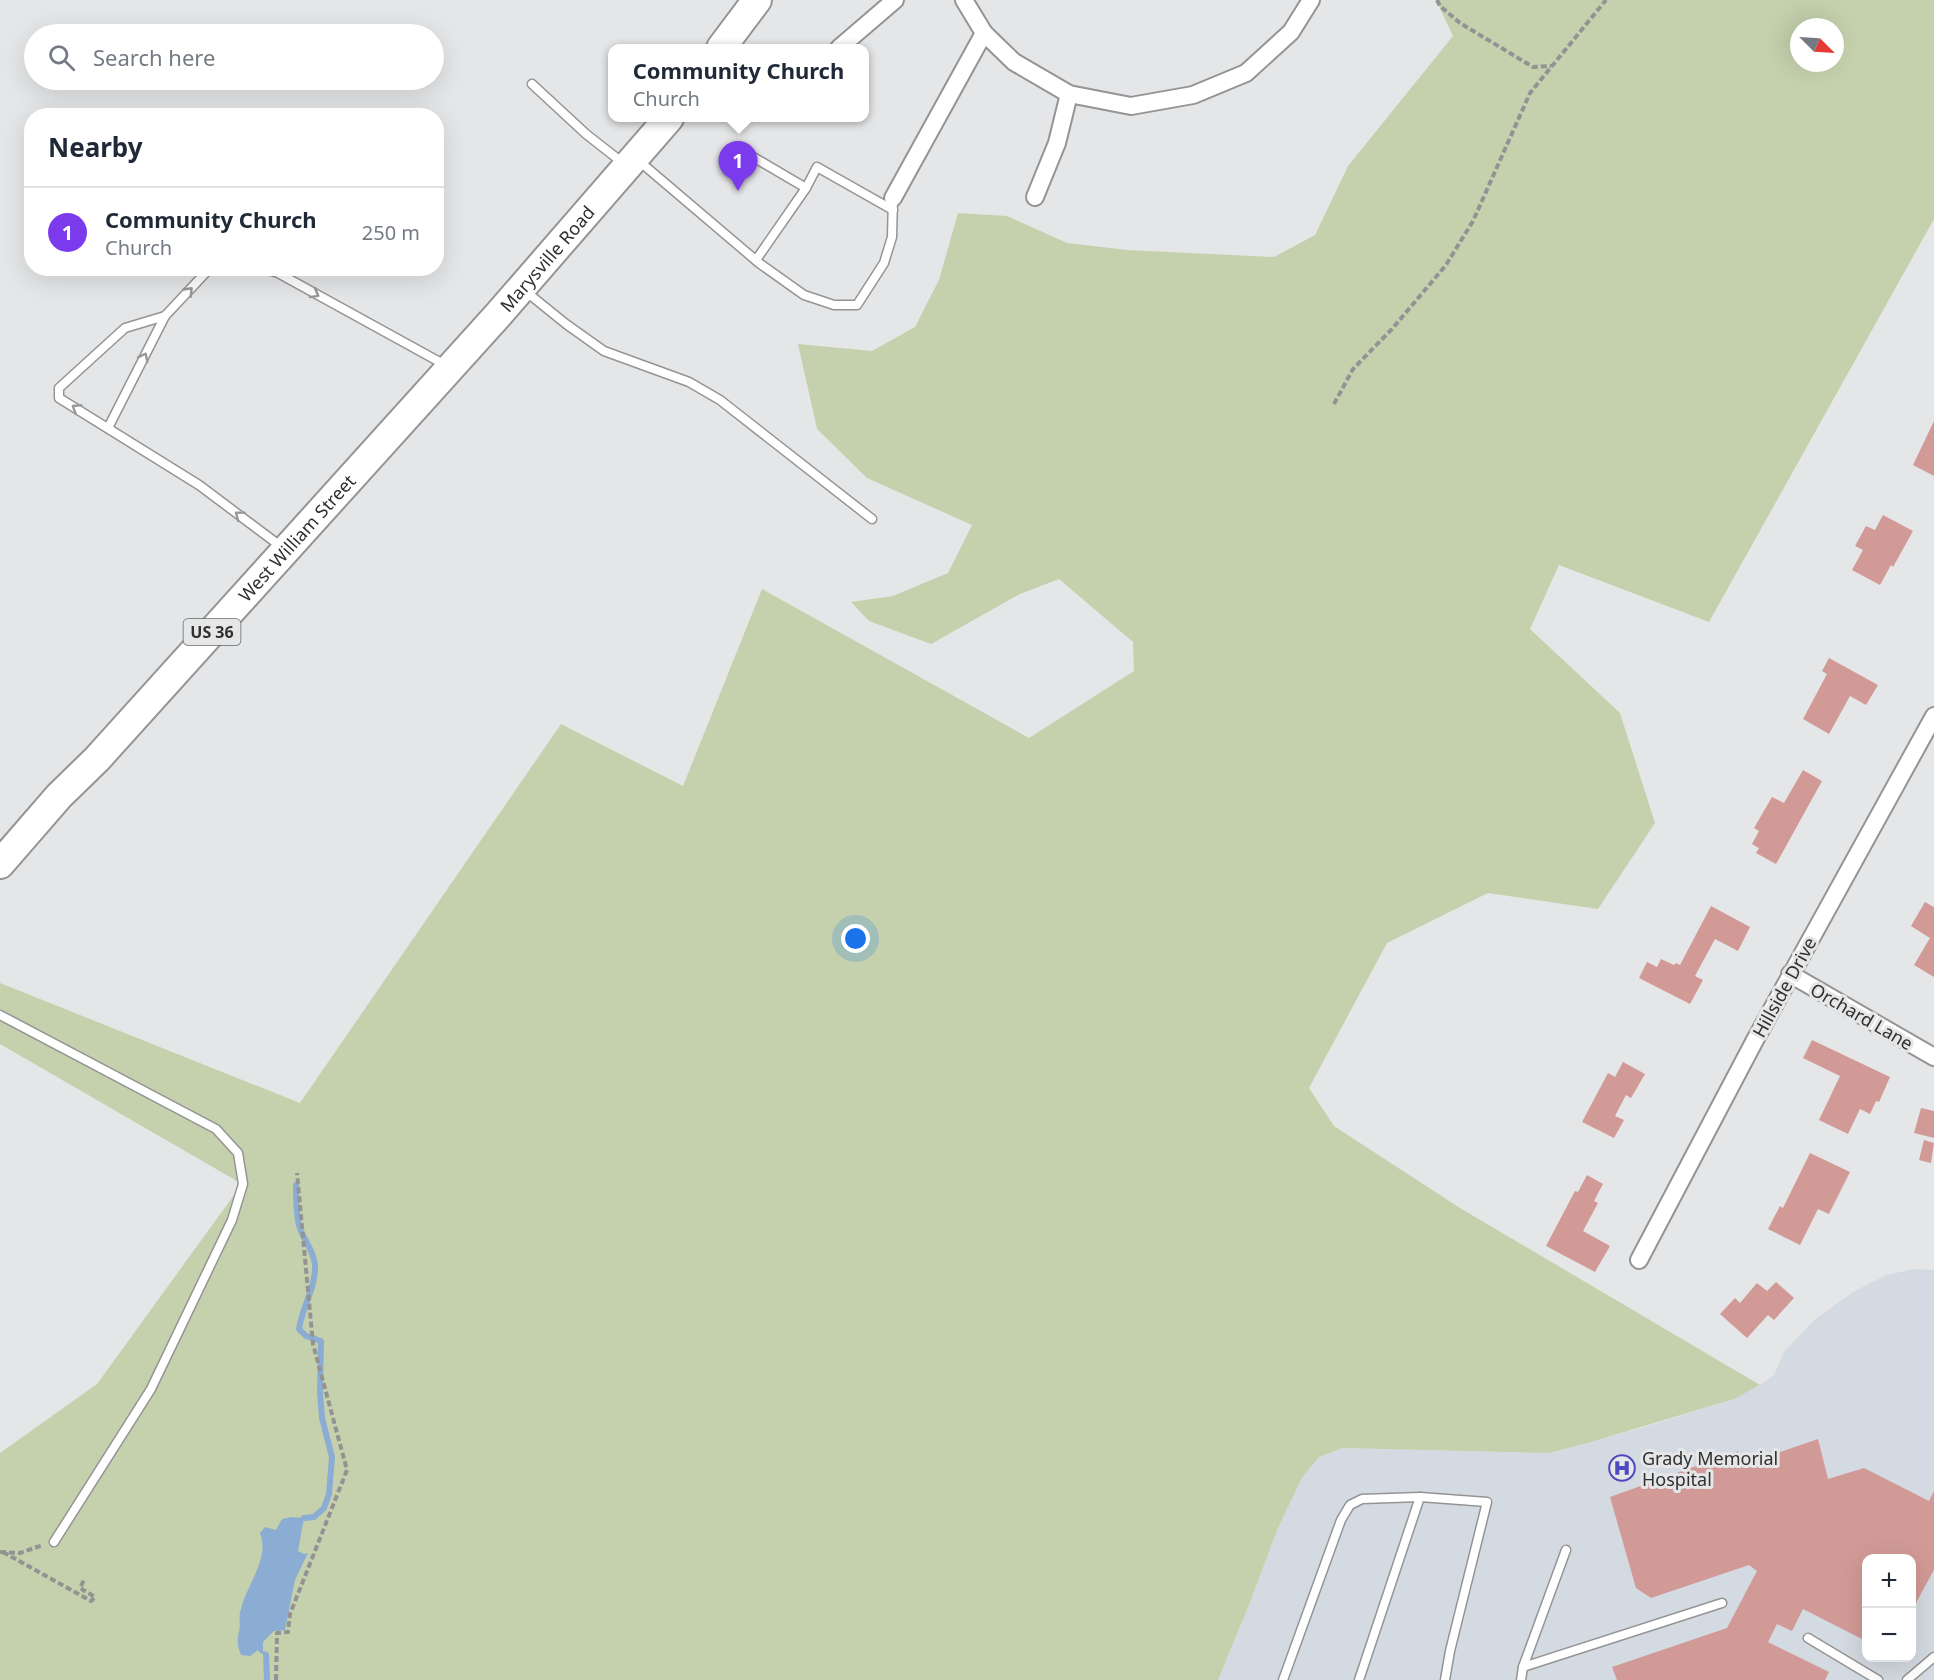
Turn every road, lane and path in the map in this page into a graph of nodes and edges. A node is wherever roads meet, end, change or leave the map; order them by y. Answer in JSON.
{"nodes":[{"id":1,"x":757,"y":0,"type":"edge"},
{"id":2,"x":895,"y":0,"type":"edge"},
{"id":3,"x":964,"y":0,"type":"edge"},
{"id":4,"x":1311,"y":0,"type":"edge"},
{"id":5,"x":1437,"y":0,"type":"edge"},
{"id":6,"x":1606,"y":0,"type":"edge"},
{"id":7,"x":984,"y":33,"type":"junction"},
{"id":8,"x":724,"y":44,"type":"edge"},
{"id":9,"x":844,"y":44,"type":"edge"},
{"id":10,"x":1551,"y":66,"type":"junction"},
{"id":11,"x":532,"y":84,"type":"dead end"},
{"id":12,"x":1069,"y":94,"type":"junction"},
{"id":13,"x":665,"y":122,"type":"edge"},
{"id":14,"x":743,"y":152,"type":"dead end"},
{"id":15,"x":632,"y":162,"type":"junction"},
{"id":16,"x":806,"y":188,"type":"junction"},
{"id":17,"x":1035,"y":197,"type":"dead end"},
{"id":18,"x":893,"y":204,"type":"junction"},
{"id":19,"x":756,"y":260,"type":"junction"},
{"id":20,"x":202,"y":276,"type":"edge"},
{"id":21,"x":283,"y":276,"type":"edge"},
{"id":22,"x":522,"y":288,"type":"junction"},
{"id":23,"x":165,"y":316,"type":"junction"},
{"id":24,"x":450,"y":368,"type":"junction"},
{"id":25,"x":423,"y":399,"type":"joint"},
{"id":26,"x":1334,"y":404,"type":"dead end"},
{"id":27,"x":108,"y":428,"type":"junction"},
{"id":28,"x":872,"y":519,"type":"dead end"},
{"id":29,"x":286,"y":550,"type":"junction"},
{"id":30,"x":1934,"y":716,"type":"edge"},
{"id":31,"x":0,"y":864,"type":"edge"},
{"id":32,"x":1790,"y":974,"type":"junction"},
{"id":33,"x":0,"y":1015,"type":"edge"},
{"id":34,"x":1934,"y":1057,"type":"edge"},
{"id":35,"x":297,"y":1173,"type":"dead end"},
{"id":36,"x":1639,"y":1260,"type":"dead end"},
{"id":37,"x":1420,"y":1497,"type":"junction"},
{"id":38,"x":54,"y":1542,"type":"joint"},
{"id":39,"x":1566,"y":1550,"type":"dead end"},
{"id":40,"x":1,"y":1552,"type":"edge"},
{"id":41,"x":85,"y":1578,"type":"dead end"},
{"id":42,"x":1722,"y":1603,"type":"dead end"},
{"id":43,"x":1808,"y":1638,"type":"dead end"},
{"id":44,"x":1934,"y":1657,"type":"edge"},
{"id":45,"x":1523,"y":1667,"type":"junction"},
{"id":46,"x":276,"y":1680,"type":"edge"},
{"id":47,"x":1283,"y":1680,"type":"edge"},
{"id":48,"x":1359,"y":1680,"type":"edge"},
{"id":49,"x":1445,"y":1680,"type":"edge"},
{"id":50,"x":1521,"y":1680,"type":"edge"},
{"id":51,"x":1878,"y":1680,"type":"edge"},
{"id":52,"x":1907,"y":1680,"type":"edge"}],
"edges":[{"from":1,"to":8,"type":"highway"},
{"from":2,"to":9,"type":"street"},
{"from":3,"to":7,"type":"street"},
{"from":4,"to":12,"type":"street"},
{"from":5,"to":10,"type":"path"},
{"from":6,"to":10,"type":"path"},
{"from":7,"to":12,"type":"street"},
{"from":7,"to":18,"type":"street"},
{"from":10,"to":26,"type":"path"},
{"from":11,"to":15,"type":"lane"},
{"from":12,"to":17,"type":"street"},
{"from":13,"to":15,"type":"highway","name":"Marysville Road","number":"US 36"},
{"from":14,"to":16,"type":"lane"},
{"from":15,"to":19,"type":"lane"},
{"from":15,"to":22,"type":"highway","name":"Marysville Road","number":"US 36"},
{"from":16,"to":18,"type":"lane"},
{"from":16,"to":19,"type":"lane"},
{"from":18,"to":19,"type":"lane"},
{"from":23,"to":20,"type":"lane","one_way":true},
{"from":21,"to":24,"type":"lane","one_way":true},
{"from":22,"to":24,"type":"highway","name":"Marysville Road","number":"US 36"},
{"from":22,"to":28,"type":"lane"},
{"from":27,"to":23,"type":"lane","one_way":true},
{"from":27,"to":23,"type":"lane","one_way":true},
{"from":24,"to":25,"type":"highway","name":"Marysville Road","number":"US 36"},
{"from":25,"to":29,"type":"highway","name":"West William Street","number":"US 36"},
{"from":29,"to":27,"type":"lane","one_way":true},
{"from":29,"to":31,"type":"highway","name":"West William Street","number":"US 36"},
{"from":30,"to":32,"type":"street","name":"Hillside Drive"},
{"from":32,"to":34,"type":"street","name":"Orchard Lane"},
{"from":32,"to":36,"type":"street","name":"Hillside Drive"},
{"from":33,"to":38,"type":"lane"},
{"from":35,"to":46,"type":"path"},
{"from":37,"to":47,"type":"lane"},
{"from":37,"to":48,"type":"lane"},
{"from":37,"to":49,"type":"lane"},
{"from":38,"to":40,"type":"path"},
{"from":39,"to":45,"type":"lane"},
{"from":40,"to":41,"type":"path"},
{"from":42,"to":45,"type":"lane"},
{"from":43,"to":51,"type":"lane"},
{"from":44,"to":52,"type":"lane"},
{"from":45,"to":50,"type":"lane"}]}
